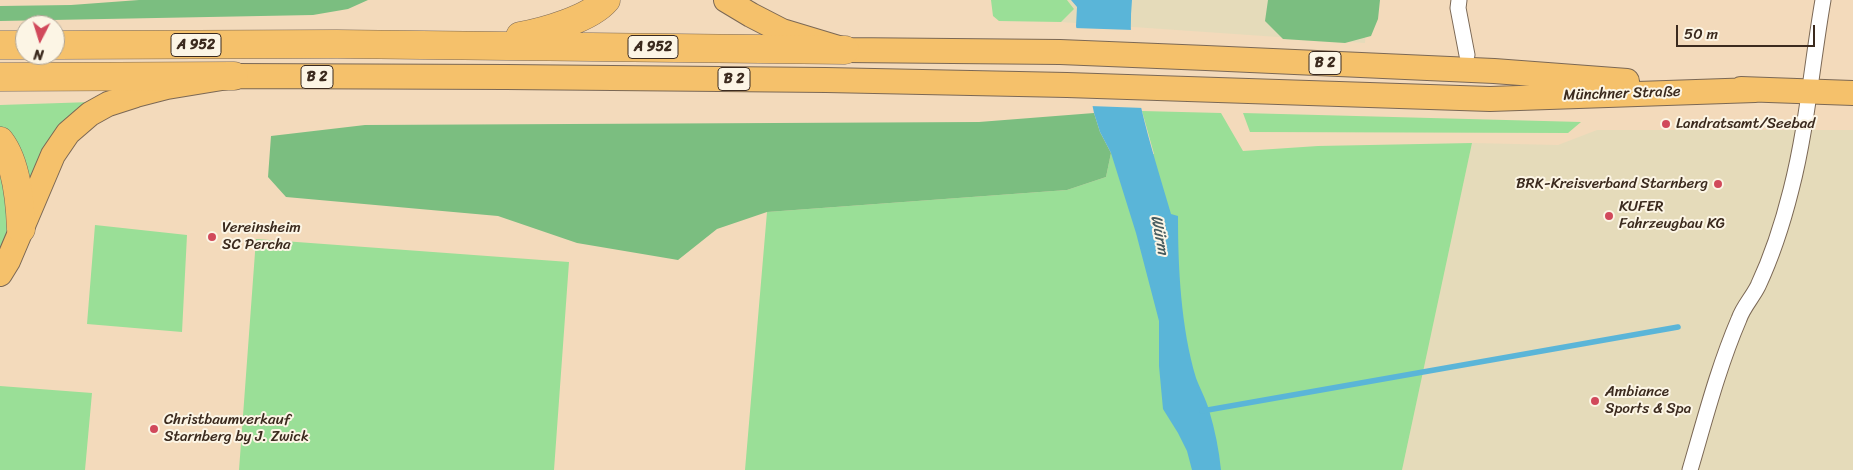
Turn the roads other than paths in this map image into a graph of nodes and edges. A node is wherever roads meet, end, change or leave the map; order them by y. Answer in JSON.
{"nodes":[{"id":1,"x":606,"y":0,"type":"edge"},
{"id":2,"x":726,"y":0,"type":"edge"},
{"id":3,"x":1459,"y":0,"type":"edge"},
{"id":4,"x":1823,"y":0,"type":"edge"},
{"id":5,"x":15,"y":45,"type":"edge"},
{"id":6,"x":65,"y":45,"type":"edge"},
{"id":7,"x":462,"y":45,"type":"junction"},
{"id":8,"x":0,"y":46,"type":"edge"},
{"id":9,"x":845,"y":50,"type":"junction"},
{"id":10,"x":1467,"y":55,"type":"dead end"},
{"id":11,"x":234,"y":76,"type":"junction"},
{"id":12,"x":0,"y":78,"type":"edge"},
{"id":13,"x":1755,"y":90,"type":"junction"},
{"id":14,"x":1810,"y":92,"type":"junction"},
{"id":15,"x":1853,"y":93,"type":"edge"},
{"id":16,"x":0,"y":141,"type":"edge"},
{"id":17,"x":20,"y":229,"type":"junction"},
{"id":18,"x":0,"y":274,"type":"edge"},
{"id":19,"x":1690,"y":470,"type":"edge"}],
"edges":[{"from":1,"to":7,"type":"highway"},
{"from":2,"to":9,"type":"main road"},
{"from":3,"to":10,"type":"street"},
{"from":4,"to":14,"type":"street"},
{"from":5,"to":8,"type":"highway"},
{"from":6,"to":7,"type":"highway","number":"A 952"},
{"from":7,"to":9,"type":"highway","number":"A 952"},
{"from":9,"to":13,"type":"main road","name":"Münchner Straße","number":"B 2"},
{"from":11,"to":12,"type":"highway","number":"A 952"},
{"from":11,"to":13,"type":"main road","name":"Münchner Straße","number":"B 2"},
{"from":11,"to":17,"type":"main road"},
{"from":13,"to":14,"type":"main road","name":"Münchner Straße","number":"B 2"},
{"from":14,"to":15,"type":"main road","name":"Münchner Straße","number":"B 2"},
{"from":14,"to":19,"type":"street"},
{"from":16,"to":17,"type":"highway"},
{"from":17,"to":18,"type":"main road"}]}
